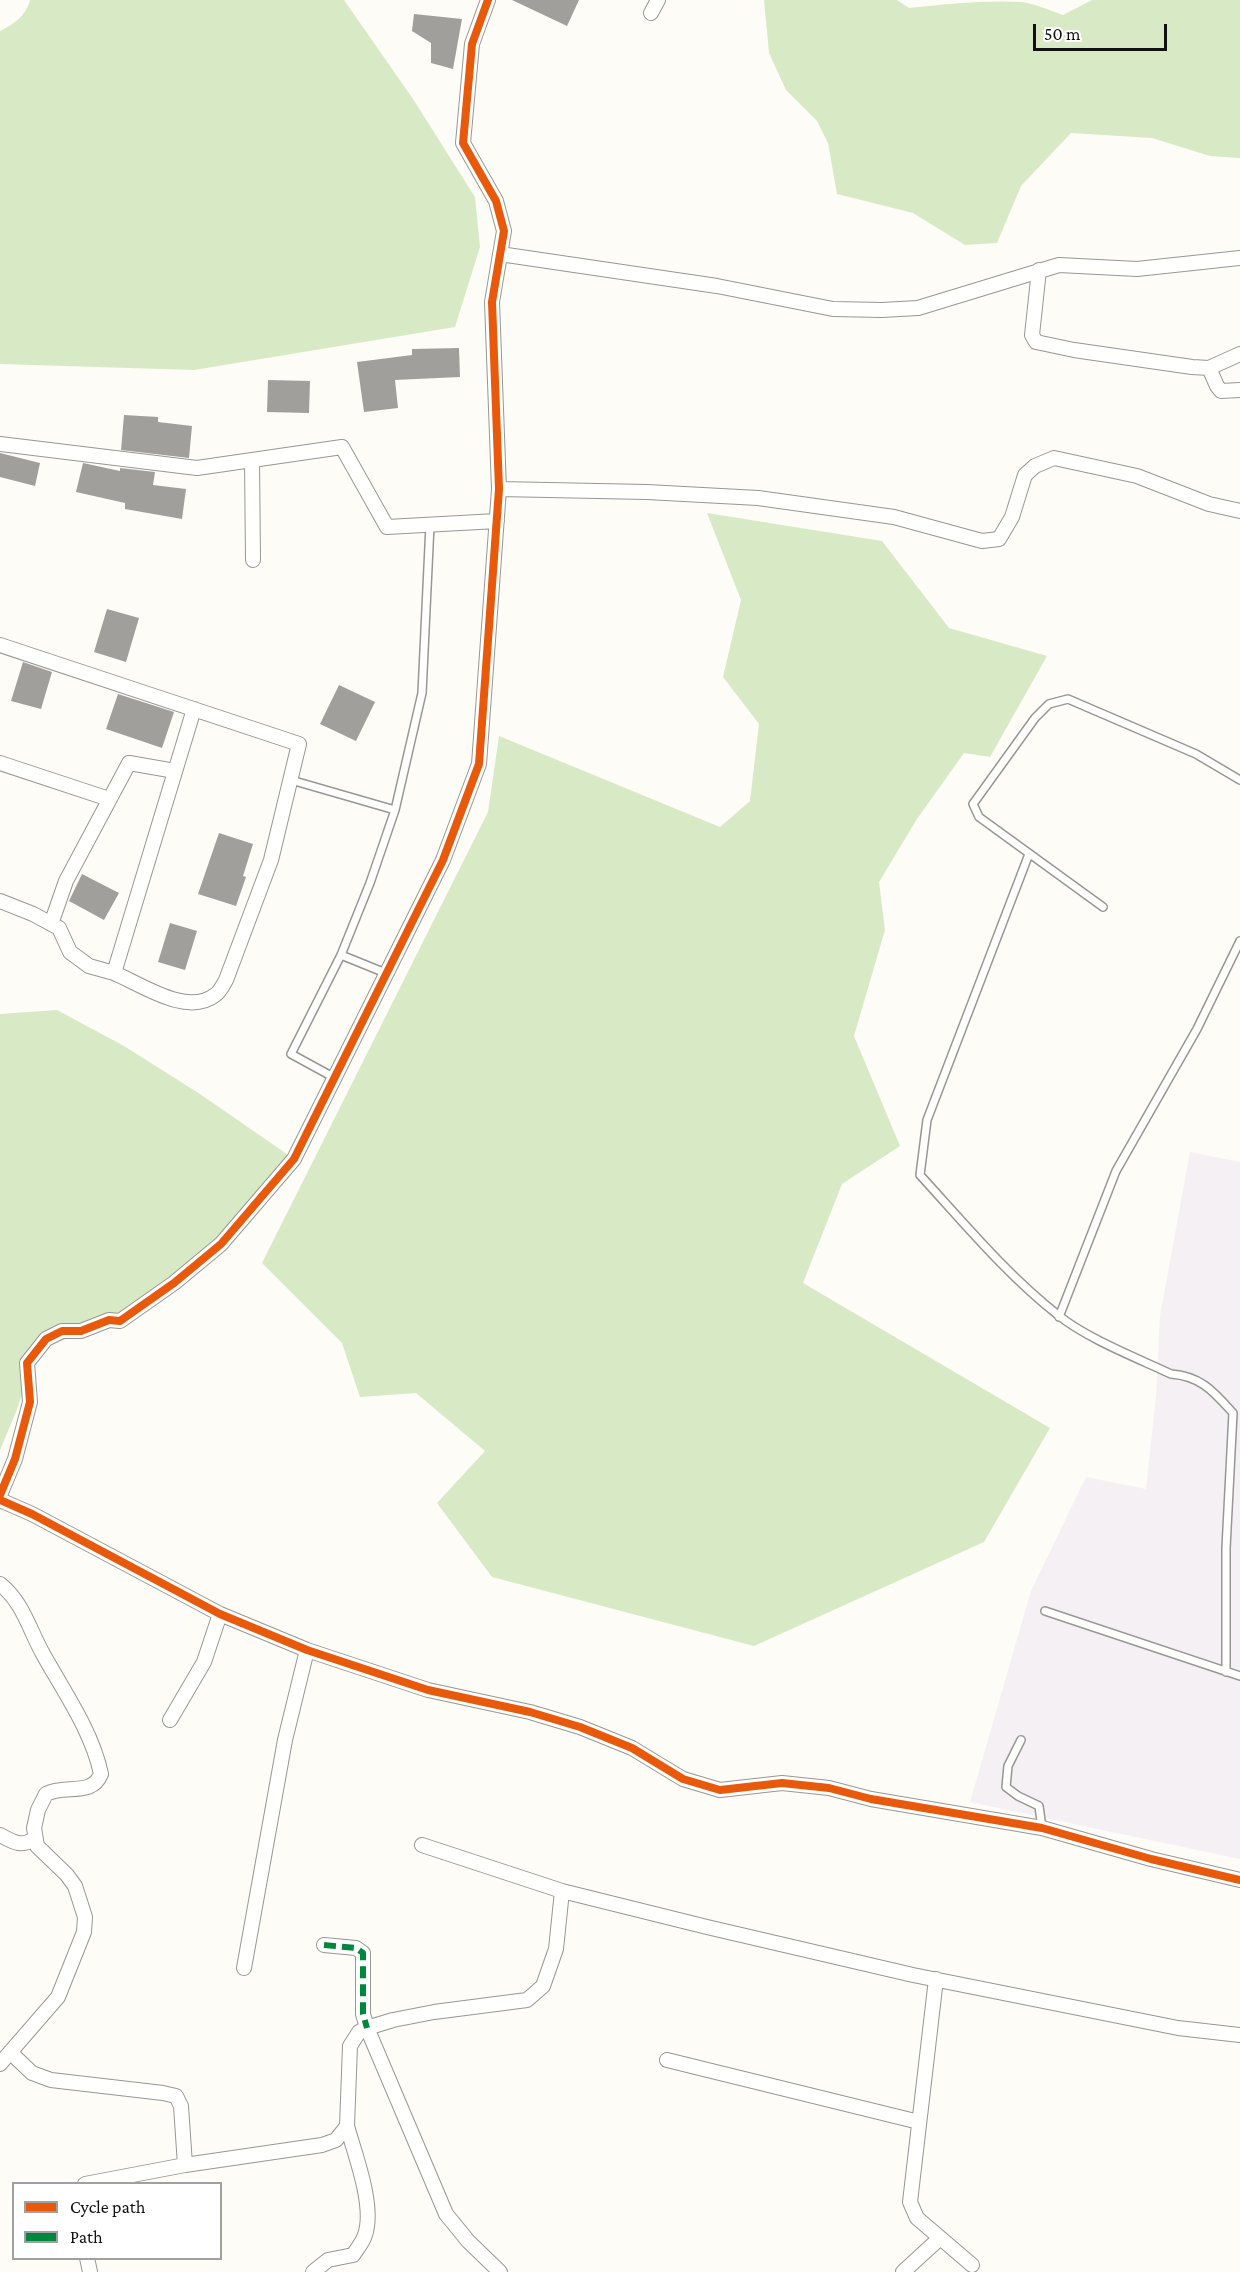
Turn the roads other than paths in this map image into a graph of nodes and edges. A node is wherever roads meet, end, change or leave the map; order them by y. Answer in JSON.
{"nodes":[{"id":1,"x":488,"y":0,"type":"edge"},
{"id":2,"x":658,"y":0,"type":"edge"},
{"id":3,"x":651,"y":13,"type":"dead end"},
{"id":4,"x":500,"y":254,"type":"junction"},
{"id":5,"x":1240,"y":258,"type":"edge"},
{"id":6,"x":1039,"y":270,"type":"junction"},
{"id":7,"x":1240,"y":354,"type":"edge"},
{"id":8,"x":1209,"y":368,"type":"junction"},
{"id":9,"x":1240,"y":390,"type":"edge"},
{"id":10,"x":0,"y":444,"type":"edge"},
{"id":11,"x":252,"y":460,"type":"junction"},
{"id":12,"x":499,"y":489,"type":"junction"},
{"id":13,"x":1240,"y":511,"type":"edge"},
{"id":14,"x":497,"y":521,"type":"junction"},
{"id":15,"x":430,"y":525,"type":"junction"},
{"id":16,"x":253,"y":560,"type":"dead end"},
{"id":17,"x":0,"y":645,"type":"edge"},
{"id":18,"x":194,"y":709,"type":"junction"},
{"id":19,"x":0,"y":763,"type":"edge"},
{"id":20,"x":175,"y":771,"type":"junction"},
{"id":21,"x":291,"y":780,"type":"junction"},
{"id":22,"x":1240,"y":780,"type":"edge"},
{"id":23,"x":109,"y":799,"type":"junction"},
{"id":24,"x":395,"y":810,"type":"junction"},
{"id":25,"x":1029,"y":854,"type":"junction"},
{"id":26,"x":0,"y":901,"type":"edge"},
{"id":27,"x":1103,"y":907,"type":"dead end"},
{"id":28,"x":51,"y":924,"type":"junction"},
{"id":29,"x":1240,"y":941,"type":"edge"},
{"id":30,"x":340,"y":955,"type":"junction"},
{"id":31,"x":114,"y":974,"type":"junction"},
{"id":32,"x":388,"y":974,"type":"junction"},
{"id":33,"x":336,"y":1078,"type":"junction"},
{"id":34,"x":1059,"y":1317,"type":"junction"},
{"id":35,"x":1240,"y":1443,"type":"edge"},
{"id":36,"x":1231,"y":1444,"type":"junction"},
{"id":37,"x":0,"y":1495,"type":"edge"},
{"id":38,"x":0,"y":1500,"type":"edge"},
{"id":39,"x":0,"y":1584,"type":"edge"},
{"id":40,"x":1046,"y":1611,"type":"dead end"},
{"id":41,"x":220,"y":1614,"type":"junction"},
{"id":42,"x":307,"y":1650,"type":"junction"},
{"id":43,"x":1226,"y":1672,"type":"junction"},
{"id":44,"x":1240,"y":1676,"type":"edge"},
{"id":45,"x":170,"y":1720,"type":"dead end"},
{"id":46,"x":1021,"y":1740,"type":"dead end"},
{"id":47,"x":1042,"y":1828,"type":"junction"},
{"id":48,"x":0,"y":1835,"type":"edge"},
{"id":49,"x":35,"y":1838,"type":"junction"},
{"id":50,"x":422,"y":1845,"type":"dead end"},
{"id":51,"x":1240,"y":1880,"type":"edge"},
{"id":52,"x":562,"y":1891,"type":"junction"},
{"id":53,"x":324,"y":1945,"type":"dead end"},
{"id":54,"x":244,"y":1968,"type":"dead end"},
{"id":55,"x":936,"y":1979,"type":"junction"},
{"id":56,"x":367,"y":2028,"type":"junction"},
{"id":57,"x":1240,"y":2035,"type":"edge"},
{"id":58,"x":9,"y":2052,"type":"junction"},
{"id":59,"x":667,"y":2060,"type":"dead end"},
{"id":60,"x":0,"y":2064,"type":"edge"},
{"id":61,"x":920,"y":2122,"type":"junction"},
{"id":62,"x":347,"y":2126,"type":"junction"},
{"id":63,"x":185,"y":2165,"type":"junction"},
{"id":64,"x":96,"y":2182,"type":"edge"},
{"id":65,"x":940,"y":2238,"type":"junction"},
{"id":66,"x":972,"y":2265,"type":"dead end"},
{"id":67,"x":313,"y":2272,"type":"edge"},
{"id":68,"x":500,"y":2272,"type":"edge"},
{"id":69,"x":903,"y":2272,"type":"edge"}],
"edges":[{"from":1,"to":4,"type":"street"},
{"from":2,"to":3,"type":"street"},
{"from":4,"to":6,"type":"street"},
{"from":4,"to":12,"type":"street"},
{"from":5,"to":6,"type":"street"},
{"from":6,"to":8,"type":"street"},
{"from":7,"to":8,"type":"street"},
{"from":8,"to":9,"type":"street"},
{"from":10,"to":11,"type":"street"},
{"from":11,"to":15,"type":"street"},
{"from":11,"to":16,"type":"street"},
{"from":12,"to":13,"type":"street"},
{"from":12,"to":14,"type":"street"},
{"from":14,"to":15,"type":"street"},
{"from":14,"to":32,"type":"street"},
{"from":15,"to":24,"type":"lane"},
{"from":17,"to":18,"type":"street"},
{"from":18,"to":20,"type":"street"},
{"from":18,"to":21,"type":"street"},
{"from":19,"to":23,"type":"street"},
{"from":20,"to":23,"type":"street"},
{"from":20,"to":31,"type":"street"},
{"from":21,"to":24,"type":"lane"},
{"from":21,"to":31,"type":"street"},
{"from":22,"to":25,"type":"lane"},
{"from":23,"to":28,"type":"street"},
{"from":24,"to":30,"type":"lane"},
{"from":25,"to":27,"type":"lane"},
{"from":25,"to":34,"type":"lane"},
{"from":26,"to":28,"type":"street"},
{"from":28,"to":31,"type":"street"},
{"from":29,"to":34,"type":"lane"},
{"from":30,"to":32,"type":"lane"},
{"from":30,"to":33,"type":"lane"},
{"from":32,"to":33,"type":"street"},
{"from":33,"to":37,"type":"street"},
{"from":34,"to":36,"type":"lane"},
{"from":35,"to":36,"type":"lane"},
{"from":36,"to":43,"type":"lane"},
{"from":38,"to":41,"type":"street"},
{"from":39,"to":49,"type":"street"},
{"from":40,"to":43,"type":"lane"},
{"from":41,"to":42,"type":"street"},
{"from":41,"to":45,"type":"street"},
{"from":42,"to":47,"type":"street"},
{"from":42,"to":54,"type":"street"},
{"from":43,"to":44,"type":"lane"},
{"from":46,"to":47,"type":"lane"},
{"from":47,"to":51,"type":"street"},
{"from":48,"to":49,"type":"street"},
{"from":49,"to":58,"type":"street"},
{"from":50,"to":52,"type":"street"},
{"from":52,"to":55,"type":"street"},
{"from":52,"to":56,"type":"street"},
{"from":53,"to":56,"type":"street"},
{"from":55,"to":57,"type":"street"},
{"from":55,"to":61,"type":"street"},
{"from":56,"to":62,"type":"street"},
{"from":56,"to":68,"type":"street"},
{"from":58,"to":60,"type":"street"},
{"from":58,"to":63,"type":"street"},
{"from":59,"to":61,"type":"street"},
{"from":61,"to":65,"type":"street"},
{"from":62,"to":63,"type":"street"},
{"from":62,"to":67,"type":"street"},
{"from":63,"to":64,"type":"street"},
{"from":65,"to":66,"type":"street"},
{"from":65,"to":69,"type":"street"}]}
